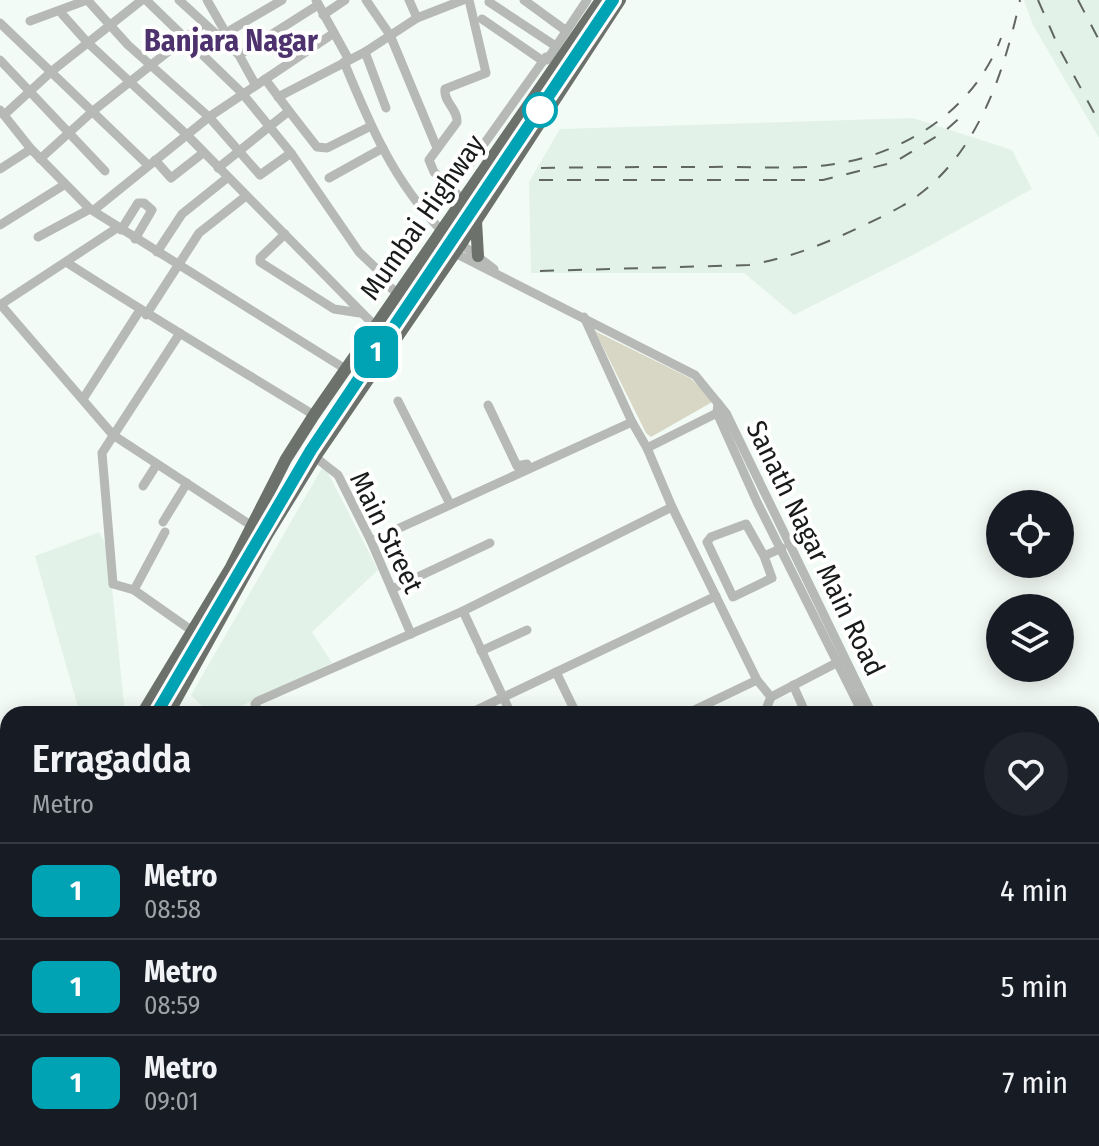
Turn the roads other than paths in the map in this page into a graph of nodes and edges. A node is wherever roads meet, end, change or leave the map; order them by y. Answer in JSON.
{"nodes":[{"id":1,"x":144,"y":0,"type":"edge"},
{"id":2,"x":179,"y":0,"type":"edge"},
{"id":3,"x":207,"y":0,"type":"edge"},
{"id":4,"x":282,"y":0,"type":"edge"},
{"id":5,"x":345,"y":0,"type":"edge"},
{"id":6,"x":366,"y":0,"type":"edge"},
{"id":7,"x":409,"y":0,"type":"edge"},
{"id":8,"x":463,"y":0,"type":"edge"},
{"id":9,"x":469,"y":0,"type":"edge"},
{"id":10,"x":524,"y":0,"type":"edge"},
{"id":11,"x":587,"y":0,"type":"edge"},
{"id":12,"x":601,"y":0,"type":"edge"},
{"id":13,"x":620,"y":0,"type":"edge"},
{"id":14,"x":89,"y":1,"type":"edge"},
{"id":15,"x":317,"y":2,"type":"edge"},
{"id":16,"x":489,"y":2,"type":"edge"},
{"id":17,"x":62,"y":14,"type":"dead end"},
{"id":18,"x":323,"y":15,"type":"junction"},
{"id":19,"x":417,"y":18,"type":"junction"},
{"id":20,"x":482,"y":19,"type":"dead end"},
{"id":21,"x":30,"y":21,"type":"dead end"},
{"id":22,"x":0,"y":23,"type":"edge"},
{"id":23,"x":109,"y":24,"type":"junction"},
{"id":24,"x":203,"y":24,"type":"junction"},
{"id":25,"x":581,"y":29,"type":"junction"},
{"id":26,"x":565,"y":30,"type":"junction"},
{"id":27,"x":334,"y":33,"type":"junction"},
{"id":28,"x":390,"y":35,"type":"junction"},
{"id":29,"x":184,"y":38,"type":"junction"},
{"id":30,"x":226,"y":38,"type":"junction"},
{"id":31,"x":595,"y":38,"type":"junction"},
{"id":32,"x":87,"y":42,"type":"junction"},
{"id":33,"x":554,"y":45,"type":"junction"},
{"id":34,"x":365,"y":52,"type":"junction"},
{"id":35,"x":239,"y":55,"type":"junction"},
{"id":36,"x":545,"y":59,"type":"junction"},
{"id":37,"x":0,"y":60,"type":"edge"},
{"id":38,"x":346,"y":61,"type":"junction"},
{"id":39,"x":150,"y":65,"type":"junction"},
{"id":40,"x":52,"y":71,"type":"junction"},
{"id":41,"x":551,"y":75,"type":"junction"},
{"id":42,"x":265,"y":79,"type":"junction"},
{"id":43,"x":130,"y":82,"type":"junction"},
{"id":44,"x":255,"y":84,"type":"junction"},
{"id":45,"x":31,"y":91,"type":"junction"},
{"id":46,"x":242,"y":93,"type":"junction"},
{"id":47,"x":278,"y":97,"type":"junction"},
{"id":48,"x":386,"y":108,"type":"dead end"},
{"id":49,"x":93,"y":111,"type":"junction"},
{"id":50,"x":289,"y":111,"type":"junction"},
{"id":51,"x":2,"y":112,"type":"edge"},
{"id":52,"x":209,"y":117,"type":"junction"},
{"id":53,"x":371,"y":126,"type":"junction"},
{"id":54,"x":268,"y":127,"type":"junction"},
{"id":55,"x":68,"y":134,"type":"junction"},
{"id":56,"x":186,"y":134,"type":"junction"},
{"id":57,"x":383,"y":148,"type":"junction"},
{"id":58,"x":437,"y":148,"type":"junction"},
{"id":59,"x":31,"y":149,"type":"junction"},
{"id":60,"x":239,"y":151,"type":"junction"},
{"id":61,"x":203,"y":153,"type":"junction"},
{"id":62,"x":291,"y":153,"type":"junction"},
{"id":63,"x":40,"y":159,"type":"junction"},
{"id":64,"x":152,"y":162,"type":"junction"},
{"id":65,"x":218,"y":168,"type":"junction"},
{"id":66,"x":0,"y":169,"type":"edge"},
{"id":67,"x":105,"y":171,"type":"dead end"},
{"id":68,"x":227,"y":178,"type":"junction"},
{"id":69,"x":329,"y":178,"type":"dead end"},
{"id":70,"x":64,"y":185,"type":"junction"},
{"id":71,"x":457,"y":194,"type":"junction"},
{"id":72,"x":246,"y":196,"type":"junction"},
{"id":73,"x":92,"y":209,"type":"junction"},
{"id":74,"x":476,"y":221,"type":"junction"},
{"id":75,"x":0,"y":225,"type":"edge"},
{"id":76,"x":121,"y":227,"type":"junction"},
{"id":77,"x":441,"y":230,"type":"junction"},
{"id":78,"x":285,"y":234,"type":"junction"},
{"id":79,"x":137,"y":236,"type":"junction"},
{"id":80,"x":38,"y":237,"type":"dead end"},
{"id":81,"x":458,"y":248,"type":"junction"},
{"id":82,"x":157,"y":252,"type":"junction"},
{"id":83,"x":478,"y":256,"type":"junction"},
{"id":84,"x":66,"y":262,"type":"junction"},
{"id":85,"x":176,"y":265,"type":"junction"},
{"id":86,"x":499,"y":274,"type":"junction"},
{"id":87,"x":398,"y":294,"type":"junction"},
{"id":88,"x":0,"y":305,"type":"edge"},
{"id":89,"x":143,"y":313,"type":"junction"},
{"id":90,"x":361,"y":313,"type":"junction"},
{"id":91,"x":584,"y":317,"type":"junction"},
{"id":92,"x":375,"y":326,"type":"junction"},
{"id":93,"x":180,"y":333,"type":"junction"},
{"id":94,"x":347,"y":370,"type":"junction"},
{"id":95,"x":83,"y":399,"type":"junction"},
{"id":96,"x":398,"y":401,"type":"dead end"},
{"id":97,"x":488,"y":405,"type":"dead end"},
{"id":98,"x":717,"y":408,"type":"junction"},
{"id":99,"x":314,"y":415,"type":"junction"},
{"id":100,"x":632,"y":422,"type":"junction"},
{"id":101,"x":113,"y":435,"type":"junction"},
{"id":102,"x":647,"y":448,"type":"junction"},
{"id":103,"x":315,"y":457,"type":"junction"},
{"id":104,"x":157,"y":464,"type":"junction"},
{"id":105,"x":533,"y":464,"type":"junction"},
{"id":106,"x":187,"y":483,"type":"junction"},
{"id":107,"x":143,"y":486,"type":"dead end"},
{"id":108,"x":450,"y":504,"type":"junction"},
{"id":109,"x":672,"y":507,"type":"junction"},
{"id":110,"x":252,"y":526,"type":"junction"},
{"id":111,"x":371,"y":541,"type":"junction"},
{"id":112,"x":490,"y":543,"type":"dead end"},
{"id":113,"x":782,"y":548,"type":"junction"},
{"id":114,"x":764,"y":556,"type":"junction"},
{"id":115,"x":231,"y":567,"type":"junction"},
{"id":116,"x":247,"y":575,"type":"junction"},
{"id":117,"x":392,"y":589,"type":"junction"},
{"id":118,"x":134,"y":590,"type":"junction"},
{"id":119,"x":716,"y":596,"type":"junction"},
{"id":120,"x":463,"y":611,"type":"junction"},
{"id":121,"x":191,"y":630,"type":"junction"},
{"id":122,"x":527,"y":630,"type":"dead end"},
{"id":123,"x":411,"y":634,"type":"junction"},
{"id":124,"x":481,"y":651,"type":"junction"},
{"id":125,"x":842,"y":660,"type":"junction"},
{"id":126,"x":556,"y":672,"type":"junction"},
{"id":127,"x":757,"y":680,"type":"junction"},
{"id":128,"x":793,"y":685,"type":"junction"},
{"id":129,"x":503,"y":697,"type":"junction"},
{"id":130,"x":771,"y":697,"type":"junction"},
{"id":131,"x":147,"y":706,"type":"edge"},
{"id":132,"x":173,"y":706,"type":"edge"},
{"id":133,"x":256,"y":706,"type":"edge"},
{"id":134,"x":484,"y":706,"type":"edge"},
{"id":135,"x":507,"y":706,"type":"edge"},
{"id":136,"x":573,"y":706,"type":"edge"},
{"id":137,"x":703,"y":706,"type":"edge"},
{"id":138,"x":767,"y":706,"type":"edge"},
{"id":139,"x":802,"y":706,"type":"edge"},
{"id":140,"x":860,"y":706,"type":"edge"},
{"id":141,"x":868,"y":706,"type":"edge"}],
"edges":[{"from":1,"to":23,"type":"street"},
{"from":1,"to":29,"type":"street"},
{"from":2,"to":24,"type":"street"},
{"from":3,"to":30,"type":"street"},
{"from":4,"to":30,"type":"street"},
{"from":5,"to":18,"type":"street"},
{"from":6,"to":28,"type":"street"},
{"from":7,"to":19,"type":"street"},
{"from":8,"to":19,"type":"street"},
{"from":9,"to":58,"type":"street"},
{"from":10,"to":26,"type":"street"},
{"from":11,"to":26,"type":"street"},
{"from":12,"to":25,"type":"highway","name":"Mumbai Highway"},
{"from":13,"to":31,"type":"highway","name":"Mumbai Highway"},
{"from":14,"to":21,"type":"street"},
{"from":14,"to":23,"type":"street"},
{"from":15,"to":18,"type":"street"},
{"from":15,"to":35,"type":"street"},
{"from":16,"to":33,"type":"street"},
{"from":17,"to":32,"type":"street"},
{"from":18,"to":27,"type":"street"},
{"from":19,"to":28,"type":"street"},
{"from":20,"to":36,"type":"street"},
{"from":22,"to":40,"type":"street"},
{"from":23,"to":32,"type":"street"},
{"from":23,"to":39,"type":"street"},
{"from":24,"to":29,"type":"street"},
{"from":24,"to":30,"type":"street"},
{"from":25,"to":31,"type":"highway"},
{"from":25,"to":41,"type":"highway","name":"Mumbai Highway"},
{"from":26,"to":33,"type":"street"},
{"from":27,"to":38,"type":"street"},
{"from":27,"to":42,"type":"street"},
{"from":28,"to":34,"type":"street"},
{"from":28,"to":58,"type":"street"},
{"from":29,"to":39,"type":"street"},
{"from":29,"to":46,"type":"street"},
{"from":30,"to":35,"type":"street"},
{"from":31,"to":74,"type":"highway","name":"Mumbai Highway"},
{"from":32,"to":40,"type":"street"},
{"from":32,"to":43,"type":"street"},
{"from":33,"to":36,"type":"street"},
{"from":34,"to":38,"type":"street"},
{"from":34,"to":48,"type":"street"},
{"from":35,"to":44,"type":"street"},
{"from":36,"to":41,"type":"street"},
{"from":36,"to":71,"type":"street"},
{"from":37,"to":45,"type":"street"},
{"from":38,"to":47,"type":"street"},
{"from":38,"to":53,"type":"street"},
{"from":39,"to":43,"type":"street"},
{"from":39,"to":52,"type":"street"},
{"from":40,"to":45,"type":"street"},
{"from":40,"to":49,"type":"street"},
{"from":41,"to":71,"type":"highway","name":"Mumbai Highway"},
{"from":42,"to":44,"type":"street"},
{"from":42,"to":47,"type":"street"},
{"from":43,"to":49,"type":"street"},
{"from":43,"to":56,"type":"street"},
{"from":44,"to":46,"type":"street"},
{"from":45,"to":51,"type":"street"},
{"from":45,"to":55,"type":"street"},
{"from":46,"to":52,"type":"street"},
{"from":46,"to":54,"type":"street"},
{"from":47,"to":50,"type":"street"},
{"from":49,"to":55,"type":"street"},
{"from":49,"to":64,"type":"street"},
{"from":50,"to":53,"type":"street"},
{"from":50,"to":54,"type":"street"},
{"from":51,"to":59,"type":"street"},
{"from":52,"to":56,"type":"street"},
{"from":52,"to":60,"type":"street"},
{"from":53,"to":57,"type":"street"},
{"from":54,"to":60,"type":"street"},
{"from":54,"to":62,"type":"street"},
{"from":55,"to":63,"type":"street"},
{"from":55,"to":67,"type":"street"},
{"from":56,"to":61,"type":"street"},
{"from":56,"to":64,"type":"street"},
{"from":57,"to":69,"type":"street"},
{"from":57,"to":77,"type":"street"},
{"from":58,"to":71,"type":"street"},
{"from":59,"to":63,"type":"street"},
{"from":59,"to":66,"type":"street"},
{"from":60,"to":62,"type":"street"},
{"from":60,"to":65,"type":"street"},
{"from":61,"to":64,"type":"street"},
{"from":61,"to":65,"type":"street"},
{"from":62,"to":87,"type":"street"},
{"from":63,"to":70,"type":"street"},
{"from":64,"to":73,"type":"street"},
{"from":65,"to":68,"type":"street"},
{"from":68,"to":72,"type":"street"},
{"from":68,"to":82,"type":"street"},
{"from":70,"to":73,"type":"street"},
{"from":70,"to":75,"type":"street"},
{"from":71,"to":77,"type":"highway","name":"Mumbai Highway"},
{"from":72,"to":78,"type":"street"},
{"from":72,"to":85,"type":"street"},
{"from":73,"to":76,"type":"street"},
{"from":73,"to":80,"type":"street"},
{"from":74,"to":81,"type":"highway","name":"Mumbai Highway"},
{"from":74,"to":83,"type":"highway"},
{"from":76,"to":79,"type":"street"},
{"from":76,"to":79,"type":"street"},
{"from":76,"to":84,"type":"street"},
{"from":77,"to":87,"type":"highway","name":"Mumbai Highway"},
{"from":78,"to":90,"type":"street"},
{"from":78,"to":90,"type":"street"},
{"from":79,"to":82,"type":"street"},
{"from":81,"to":83,"type":"street"},
{"from":81,"to":86,"type":"street"},
{"from":81,"to":103,"type":"highway","name":"Mumbai Highway"},
{"from":82,"to":85,"type":"street"},
{"from":83,"to":86,"type":"street"},
{"from":84,"to":88,"type":"street"},
{"from":84,"to":89,"type":"street"},
{"from":85,"to":89,"type":"street"},
{"from":85,"to":94,"type":"street"},
{"from":86,"to":91,"type":"street"},
{"from":87,"to":92,"type":"highway","name":"Mumbai Highway"},
{"from":88,"to":95,"type":"street"},
{"from":89,"to":93,"type":"street"},
{"from":89,"to":95,"type":"street"},
{"from":90,"to":92,"type":"street"},
{"from":91,"to":98,"type":"street"},
{"from":91,"to":100,"type":"street"},
{"from":92,"to":94,"type":"highway","name":"Mumbai Highway"},
{"from":93,"to":99,"type":"street"},
{"from":93,"to":101,"type":"street"},
{"from":94,"to":99,"type":"highway","name":"Mumbai Highway"},
{"from":95,"to":101,"type":"street"},
{"from":96,"to":108,"type":"street"},
{"from":97,"to":105,"type":"street"},
{"from":98,"to":102,"type":"street"},
{"from":98,"to":113,"type":"street"},
{"from":98,"to":125,"type":"street","name":"Sanath Nagar Main Road"},
{"from":99,"to":110,"type":"highway","name":"Mumbai Highway"},
{"from":100,"to":102,"type":"street"},
{"from":100,"to":105,"type":"street"},
{"from":101,"to":104,"type":"street"},
{"from":101,"to":118,"type":"street"},
{"from":102,"to":109,"type":"street"},
{"from":103,"to":111,"type":"street","name":"Main Street"},
{"from":103,"to":116,"type":"highway","name":"Mumbai Highway"},
{"from":104,"to":106,"type":"street"},
{"from":104,"to":107,"type":"street"},
{"from":105,"to":108,"type":"street"},
{"from":106,"to":110,"type":"street"},
{"from":106,"to":118,"type":"street"},
{"from":108,"to":111,"type":"street"},
{"from":109,"to":119,"type":"street"},
{"from":109,"to":120,"type":"street"},
{"from":110,"to":115,"type":"highway","name":"Mumbai Highway"},
{"from":111,"to":117,"type":"street","name":"Main Street"},
{"from":112,"to":117,"type":"street"},
{"from":113,"to":114,"type":"street"},
{"from":113,"to":125,"type":"street"},
{"from":114,"to":114,"type":"street"},
{"from":115,"to":116,"type":"highway"},
{"from":115,"to":121,"type":"highway","name":"Mumbai Highway"},
{"from":116,"to":132,"type":"highway","name":"Mumbai Highway"},
{"from":117,"to":123,"type":"street","name":"Main Street"},
{"from":118,"to":121,"type":"street"},
{"from":119,"to":126,"type":"street"},
{"from":119,"to":127,"type":"street"},
{"from":120,"to":123,"type":"street"},
{"from":120,"to":124,"type":"street"},
{"from":121,"to":131,"type":"highway","name":"Mumbai Highway"},
{"from":122,"to":124,"type":"street"},
{"from":123,"to":133,"type":"street"},
{"from":124,"to":129,"type":"street"},
{"from":125,"to":128,"type":"street"},
{"from":125,"to":140,"type":"street"},
{"from":125,"to":141,"type":"street","name":"Sanath Nagar Main Road"},
{"from":126,"to":129,"type":"street"},
{"from":126,"to":136,"type":"street"},
{"from":127,"to":130,"type":"street"},
{"from":127,"to":137,"type":"street"},
{"from":128,"to":130,"type":"street"},
{"from":128,"to":139,"type":"street"},
{"from":129,"to":134,"type":"street"},
{"from":129,"to":135,"type":"street"},
{"from":130,"to":138,"type":"street"}]}
